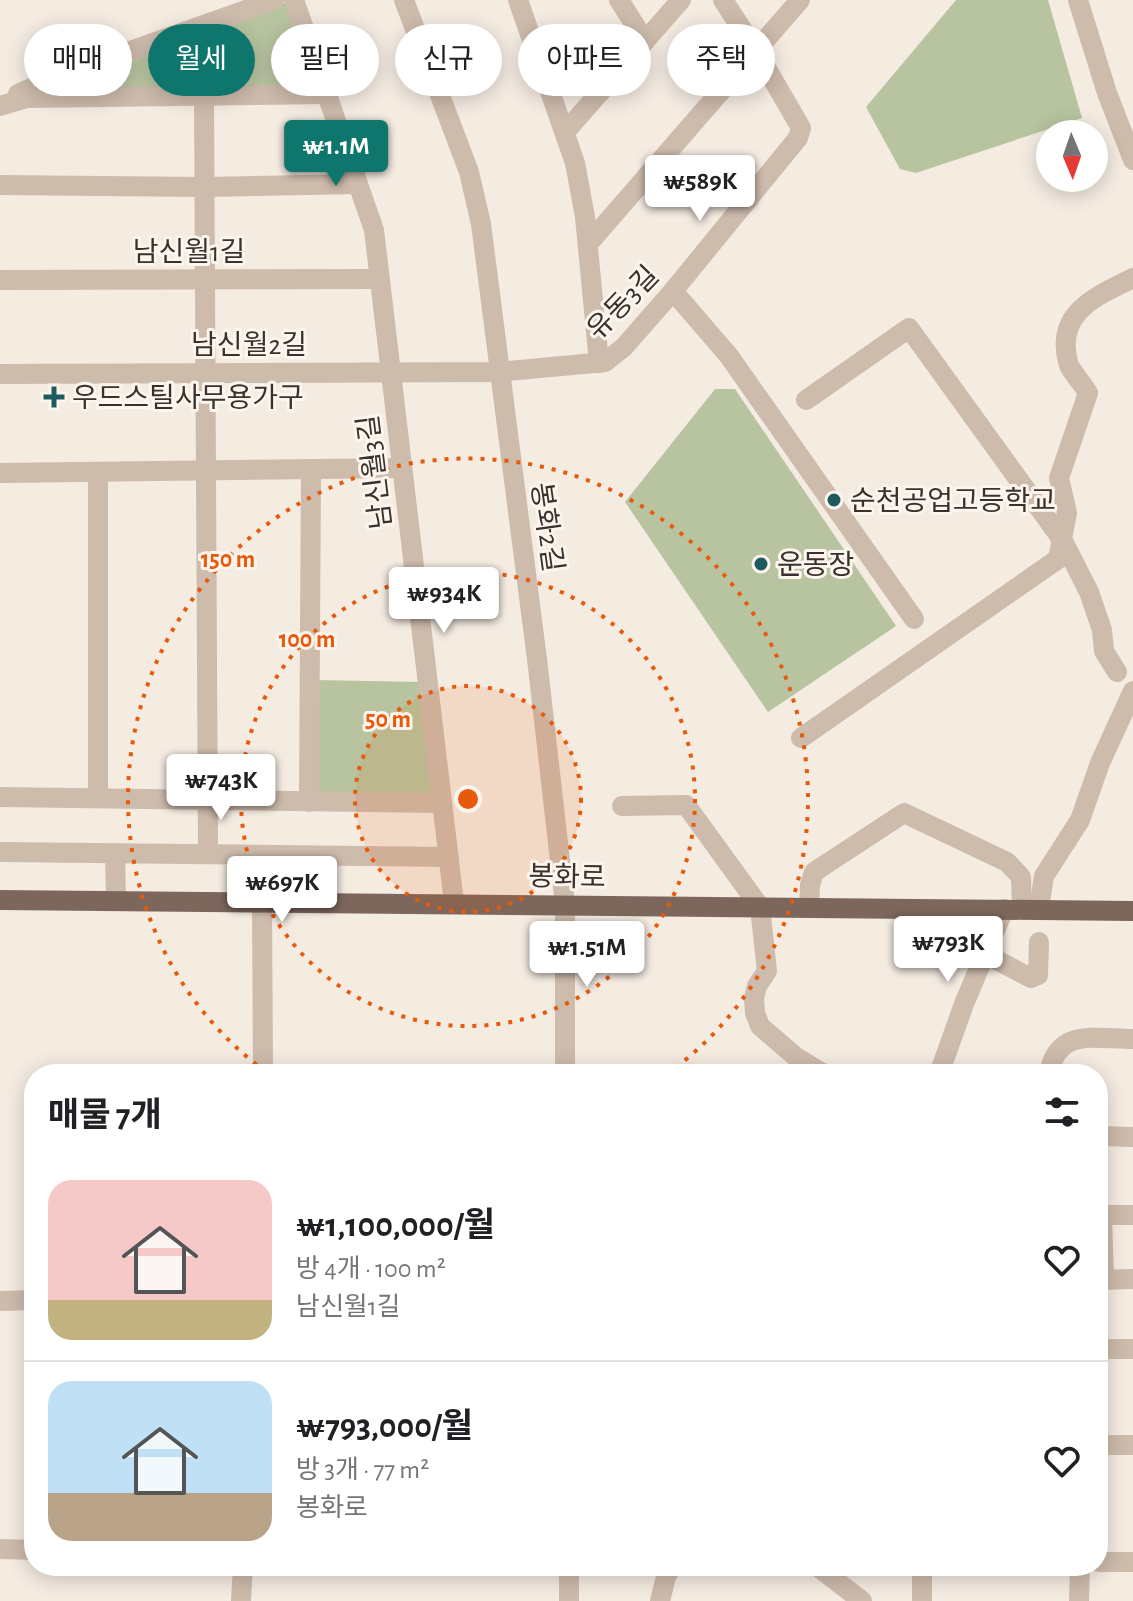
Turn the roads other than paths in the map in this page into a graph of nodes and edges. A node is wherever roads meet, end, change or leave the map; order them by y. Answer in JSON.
{"nodes":[{"id":1,"x":274,"y":0,"type":"edge"},
{"id":2,"x":294,"y":0,"type":"edge"},
{"id":3,"x":404,"y":0,"type":"edge"},
{"id":4,"x":518,"y":0,"type":"edge"},
{"id":5,"x":619,"y":0,"type":"edge"},
{"id":6,"x":681,"y":0,"type":"edge"},
{"id":7,"x":723,"y":0,"type":"edge"},
{"id":8,"x":800,"y":0,"type":"edge"},
{"id":9,"x":1078,"y":0,"type":"edge"},
{"id":10,"x":302,"y":24,"type":"edge"},
{"id":11,"x":634,"y":24,"type":"edge"},
{"id":12,"x":739,"y":24,"type":"edge"},
{"id":13,"x":775,"y":30,"type":"edge"},
{"id":14,"x":651,"y":34,"type":"edge"},
{"id":15,"x":775,"y":83,"type":"edge"},
{"id":16,"x":204,"y":96,"type":"joint"},
{"id":17,"x":328,"y":96,"type":"edge"},
{"id":18,"x":597,"y":96,"type":"edge"},
{"id":19,"x":718,"y":96,"type":"edge"},
{"id":20,"x":0,"y":106,"type":"edge"},
{"id":21,"x":566,"y":131,"type":"junction"},
{"id":22,"x":1133,"y":160,"type":"edge"},
{"id":23,"x":358,"y":184,"type":"junction"},
{"id":24,"x":0,"y":185,"type":"edge"},
{"id":25,"x":204,"y":187,"type":"junction"},
{"id":26,"x":588,"y":244,"type":"junction"},
{"id":27,"x":1133,"y":278,"type":"edge"},
{"id":28,"x":205,"y":279,"type":"junction"},
{"id":29,"x":378,"y":279,"type":"junction"},
{"id":30,"x":0,"y":280,"type":"edge"},
{"id":31,"x":673,"y":291,"type":"junction"},
{"id":32,"x":599,"y":363,"type":"junction"},
{"id":33,"x":205,"y":372,"type":"junction"},
{"id":34,"x":498,"y":372,"type":"junction"},
{"id":35,"x":391,"y":373,"type":"junction"},
{"id":36,"x":0,"y":374,"type":"edge"},
{"id":37,"x":806,"y":400,"type":"dead end"},
{"id":38,"x":402,"y":468,"type":"junction"},
{"id":39,"x":311,"y":469,"type":"junction"},
{"id":40,"x":207,"y":471,"type":"junction"},
{"id":41,"x":98,"y":472,"type":"junction"},
{"id":42,"x":0,"y":473,"type":"edge"},
{"id":43,"x":1063,"y":541,"type":"junction"},
{"id":44,"x":914,"y":619,"type":"dead end"},
{"id":45,"x":1117,"y":672,"type":"dead end"},
{"id":46,"x":1133,"y":691,"type":"edge"},
{"id":47,"x":801,"y":738,"type":"dead end"},
{"id":48,"x":0,"y":797,"type":"edge"},
{"id":49,"x":98,"y":798,"type":"junction"},
{"id":50,"x":208,"y":800,"type":"junction"},
{"id":51,"x":309,"y":802,"type":"junction"},
{"id":52,"x":442,"y":803,"type":"junction"},
{"id":53,"x":622,"y":806,"type":"dead end"},
{"id":54,"x":0,"y":852,"type":"edge"},
{"id":55,"x":115,"y":854,"type":"junction"},
{"id":56,"x":208,"y":854,"type":"junction"},
{"id":57,"x":325,"y":856,"type":"junction"},
{"id":58,"x":449,"y":857,"type":"junction"},
{"id":59,"x":0,"y":900,"type":"edge"},
{"id":60,"x":116,"y":901,"type":"junction"},
{"id":61,"x":262,"y":902,"type":"junction"},
{"id":62,"x":325,"y":902,"type":"junction"},
{"id":63,"x":454,"y":903,"type":"junction"},
{"id":64,"x":565,"y":904,"type":"junction"},
{"id":65,"x":760,"y":907,"type":"junction"},
{"id":66,"x":809,"y":907,"type":"junction"},
{"id":67,"x":1022,"y":909,"type":"junction"},
{"id":68,"x":1133,"y":911,"type":"edge"},
{"id":69,"x":1039,"y":942,"type":"dead end"},
{"id":70,"x":985,"y":954,"type":"junction"},
{"id":71,"x":1133,"y":1039,"type":"edge"},
{"id":72,"x":263,"y":1064,"type":"edge"},
{"id":73,"x":565,"y":1064,"type":"edge"},
{"id":74,"x":808,"y":1064,"type":"edge"},
{"id":75,"x":943,"y":1064,"type":"edge"},
{"id":76,"x":1051,"y":1064,"type":"edge"},
{"id":77,"x":1108,"y":1136,"type":"edge"},
{"id":78,"x":1133,"y":1137,"type":"edge"},
{"id":79,"x":1108,"y":1215,"type":"edge"},
{"id":80,"x":1133,"y":1215,"type":"edge"},
{"id":81,"x":1133,"y":1279,"type":"edge"},
{"id":82,"x":1108,"y":1280,"type":"edge"},
{"id":83,"x":24,"y":1300,"type":"edge"},
{"id":84,"x":0,"y":1301,"type":"edge"},
{"id":85,"x":1108,"y":1349,"type":"edge"},
{"id":86,"x":1133,"y":1349,"type":"edge"},
{"id":87,"x":1108,"y":1445,"type":"edge"},
{"id":88,"x":1133,"y":1445,"type":"edge"},
{"id":89,"x":0,"y":1549,"type":"edge"},
{"id":90,"x":24,"y":1550,"type":"edge"},
{"id":91,"x":1108,"y":1562,"type":"edge"},
{"id":92,"x":1133,"y":1562,"type":"edge"},
{"id":93,"x":242,"y":1576,"type":"edge"},
{"id":94,"x":569,"y":1576,"type":"edge"},
{"id":95,"x":667,"y":1576,"type":"edge"},
{"id":96,"x":830,"y":1576,"type":"edge"},
{"id":97,"x":922,"y":1576,"type":"edge"},
{"id":98,"x":1080,"y":1576,"type":"edge"},
{"id":99,"x":241,"y":1601,"type":"edge"},
{"id":100,"x":569,"y":1601,"type":"edge"},
{"id":101,"x":660,"y":1601,"type":"edge"},
{"id":102,"x":862,"y":1601,"type":"edge"},
{"id":103,"x":922,"y":1601,"type":"edge"},
{"id":104,"x":1079,"y":1601,"type":"edge"}],
"edges":[{"from":1,"to":20,"type":"street"},
{"from":2,"to":10,"type":"street"},
{"from":3,"to":34,"type":"street","name":"봉화2길"},
{"from":4,"to":21,"type":"street"},
{"from":5,"to":11,"type":"street"},
{"from":6,"to":14,"type":"street"},
{"from":7,"to":12,"type":"street","name":"유동3길"},
{"from":8,"to":13,"type":"street"},
{"from":9,"to":22,"type":"street"},
{"from":15,"to":31,"type":"street","name":"유동3길"},
{"from":16,"to":20,"type":"street"},
{"from":16,"to":25,"type":"street"},
{"from":17,"to":23,"type":"street"},
{"from":18,"to":21,"type":"street"},
{"from":19,"to":26,"type":"street"},
{"from":21,"to":26,"type":"street"},
{"from":23,"to":25,"type":"street"},
{"from":23,"to":29,"type":"street"},
{"from":24,"to":25,"type":"street"},
{"from":25,"to":28,"type":"street"},
{"from":26,"to":32,"type":"street"},
{"from":27,"to":43,"type":"street"},
{"from":28,"to":29,"type":"street","name":"남신월1길"},
{"from":28,"to":30,"type":"street","name":"남신월1길"},
{"from":28,"to":33,"type":"street"},
{"from":29,"to":35,"type":"street"},
{"from":31,"to":32,"type":"street","name":"유동3길"},
{"from":31,"to":44,"type":"street"},
{"from":32,"to":34,"type":"street","name":"유동3길"},
{"from":33,"to":35,"type":"street","name":"남신월2길"},
{"from":33,"to":36,"type":"street","name":"남신월2길"},
{"from":33,"to":40,"type":"street"},
{"from":34,"to":35,"type":"street","name":"남신월2길"},
{"from":34,"to":64,"type":"street","name":"봉화2길"},
{"from":35,"to":38,"type":"street","name":"남신월3길"},
{"from":37,"to":43,"type":"street"},
{"from":38,"to":39,"type":"street"},
{"from":38,"to":52,"type":"street","name":"남신월3길"},
{"from":39,"to":40,"type":"street"},
{"from":39,"to":51,"type":"street"},
{"from":40,"to":41,"type":"street"},
{"from":40,"to":50,"type":"street"},
{"from":41,"to":42,"type":"street"},
{"from":41,"to":49,"type":"street"},
{"from":43,"to":45,"type":"street"},
{"from":43,"to":47,"type":"street"},
{"from":46,"to":67,"type":"street"},
{"from":48,"to":49,"type":"street"},
{"from":49,"to":50,"type":"street"},
{"from":50,"to":51,"type":"street"},
{"from":50,"to":56,"type":"street"},
{"from":51,"to":52,"type":"street"},
{"from":52,"to":58,"type":"street","name":"남신월3길"},
{"from":53,"to":65,"type":"street"},
{"from":54,"to":55,"type":"street"},
{"from":55,"to":56,"type":"street"},
{"from":55,"to":60,"type":"street"},
{"from":56,"to":57,"type":"street"},
{"from":57,"to":58,"type":"street"},
{"from":57,"to":62,"type":"street"},
{"from":58,"to":63,"type":"street","name":"남신월3길"},
{"from":59,"to":60,"type":"main road","name":"봉화로"},
{"from":60,"to":61,"type":"main road","name":"봉화로"},
{"from":61,"to":62,"type":"main road","name":"봉화로"},
{"from":61,"to":72,"type":"street"},
{"from":62,"to":63,"type":"main road","name":"봉화로"},
{"from":63,"to":64,"type":"main road","name":"봉화로"},
{"from":64,"to":65,"type":"main road","name":"봉화로"},
{"from":64,"to":73,"type":"street","name":"봉화2길"},
{"from":65,"to":66,"type":"main road","name":"봉화로"},
{"from":65,"to":74,"type":"street"},
{"from":66,"to":67,"type":"main road","name":"봉화로"},
{"from":66,"to":67,"type":"street"},
{"from":67,"to":68,"type":"main road","name":"봉화로"},
{"from":67,"to":70,"type":"street"},
{"from":69,"to":70,"type":"street"},
{"from":70,"to":75,"type":"street"},
{"from":71,"to":76,"type":"street"},
{"from":77,"to":78,"type":"street"},
{"from":79,"to":80,"type":"street"},
{"from":81,"to":82,"type":"street"},
{"from":83,"to":84,"type":"street"},
{"from":85,"to":86,"type":"street"},
{"from":87,"to":88,"type":"street"},
{"from":89,"to":90,"type":"street"},
{"from":91,"to":92,"type":"street"},
{"from":93,"to":99,"type":"street"},
{"from":94,"to":100,"type":"street"},
{"from":95,"to":101,"type":"street"},
{"from":96,"to":102,"type":"street"},
{"from":97,"to":103,"type":"street"},
{"from":98,"to":104,"type":"street"}]}
